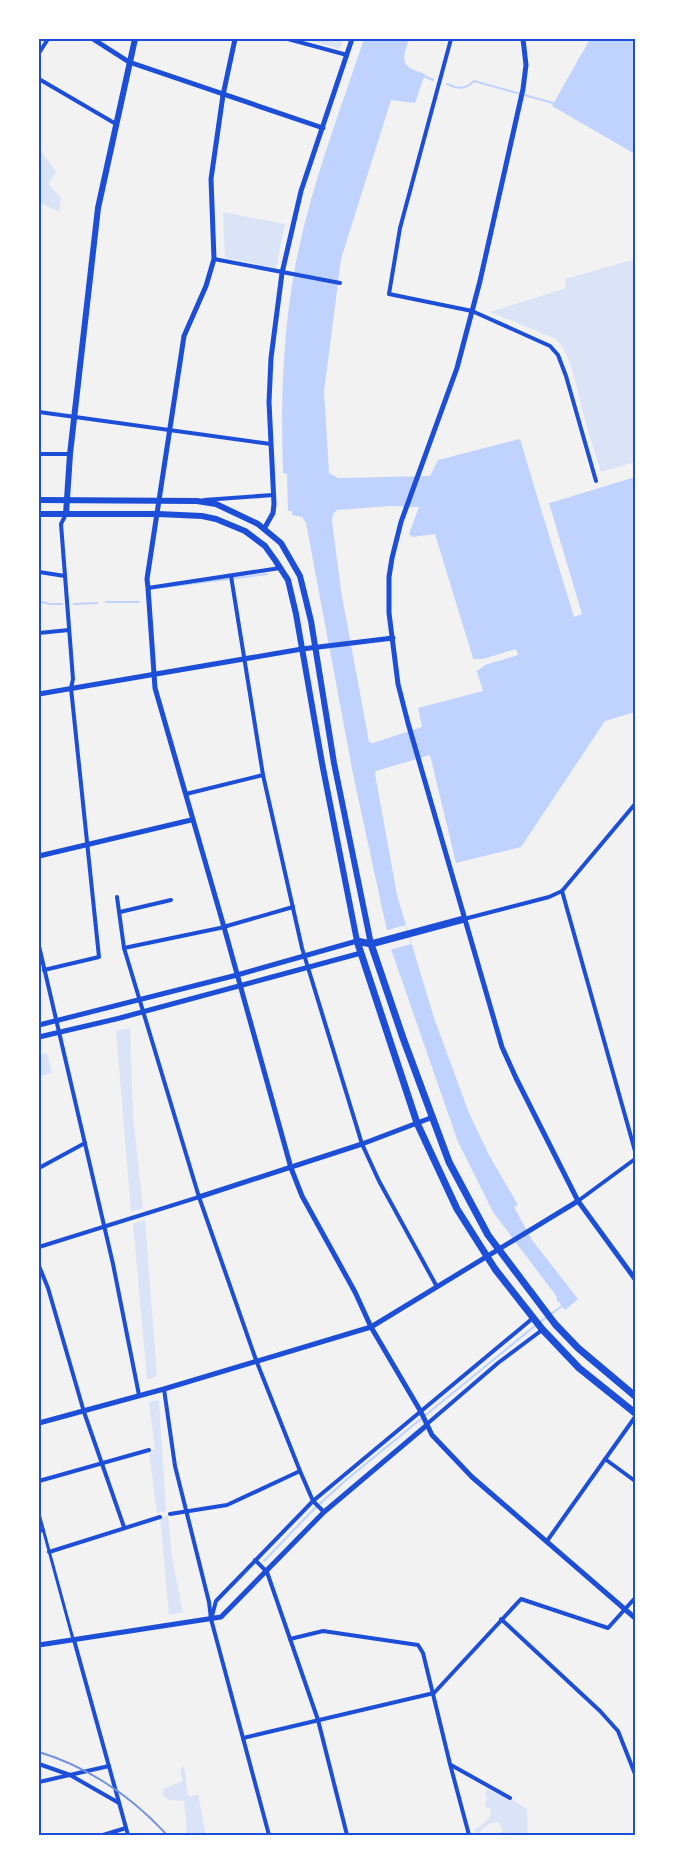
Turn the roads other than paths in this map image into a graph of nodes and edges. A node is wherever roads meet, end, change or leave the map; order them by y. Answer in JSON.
{"nodes":[{"id":1,"x":48,"y":39,"type":"edge"},
{"id":2,"x":93,"y":39,"type":"edge"},
{"id":3,"x":135,"y":39,"type":"edge"},
{"id":4,"x":235,"y":39,"type":"edge"},
{"id":5,"x":288,"y":39,"type":"edge"},
{"id":6,"x":352,"y":39,"type":"edge"},
{"id":7,"x":451,"y":39,"type":"edge"},
{"id":8,"x":523,"y":39,"type":"edge"},
{"id":9,"x":39,"y":53,"type":"edge"},
{"id":10,"x":346,"y":55,"type":"junction"},
{"id":11,"x":129,"y":62,"type":"junction"},
{"id":12,"x":39,"y":79,"type":"edge"},
{"id":13,"x":223,"y":95,"type":"junction"},
{"id":14,"x":116,"y":124,"type":"junction"},
{"id":15,"x":323,"y":128,"type":"junction"},
{"id":16,"x":214,"y":259,"type":"junction"},
{"id":17,"x":282,"y":273,"type":"junction"},
{"id":18,"x":340,"y":283,"type":"dead end"},
{"id":19,"x":472,"y":311,"type":"junction"},
{"id":20,"x":39,"y":412,"type":"edge"},
{"id":21,"x":74,"y":416,"type":"junction"},
{"id":22,"x":169,"y":429,"type":"junction"},
{"id":23,"x":271,"y":444,"type":"junction"},
{"id":24,"x":39,"y":454,"type":"edge"},
{"id":25,"x":70,"y":454,"type":"junction"},
{"id":26,"x":596,"y":481,"type":"dead end"},
{"id":27,"x":273,"y":495,"type":"junction"},
{"id":28,"x":39,"y":500,"type":"edge"},
{"id":29,"x":66,"y":500,"type":"junction"},
{"id":30,"x":197,"y":501,"type":"junction"},
{"id":31,"x":159,"y":502,"type":"junction"},
{"id":32,"x":39,"y":514,"type":"edge"},
{"id":33,"x":66,"y":514,"type":"junction"},
{"id":34,"x":158,"y":514,"type":"junction"},
{"id":35,"x":264,"y":529,"type":"junction"},
{"id":36,"x":282,"y":568,"type":"junction"},
{"id":37,"x":39,"y":572,"type":"edge"},
{"id":38,"x":65,"y":576,"type":"junction"},
{"id":39,"x":231,"y":576,"type":"junction"},
{"id":40,"x":148,"y":588,"type":"junction"},
{"id":41,"x":69,"y":630,"type":"junction"},
{"id":42,"x":39,"y":633,"type":"edge"},
{"id":43,"x":393,"y":638,"type":"junction"},
{"id":44,"x":314,"y":648,"type":"junction"},
{"id":45,"x":302,"y":649,"type":"junction"},
{"id":46,"x":244,"y":658,"type":"junction"},
{"id":47,"x":152,"y":674,"type":"junction"},
{"id":48,"x":71,"y":688,"type":"junction"},
{"id":49,"x":39,"y":694,"type":"edge"},
{"id":50,"x":263,"y":775,"type":"junction"},
{"id":51,"x":186,"y":794,"type":"junction"},
{"id":52,"x":635,"y":804,"type":"edge"},
{"id":53,"x":191,"y":820,"type":"junction"},
{"id":54,"x":87,"y":844,"type":"junction"},
{"id":55,"x":39,"y":856,"type":"edge"},
{"id":56,"x":561,"y":891,"type":"junction"},
{"id":57,"x":117,"y":897,"type":"dead end"},
{"id":58,"x":171,"y":900,"type":"dead end"},
{"id":59,"x":293,"y":907,"type":"junction"},
{"id":60,"x":120,"y":912,"type":"junction"},
{"id":61,"x":465,"y":919,"type":"junction"},
{"id":62,"x":224,"y":927,"type":"junction"},
{"id":63,"x":357,"y":941,"type":"junction"},
{"id":64,"x":371,"y":944,"type":"junction"},
{"id":65,"x":39,"y":946,"type":"edge"},
{"id":66,"x":124,"y":948,"type":"junction"},
{"id":67,"x":361,"y":953,"type":"junction"},
{"id":68,"x":305,"y":957,"type":"junction"},
{"id":69,"x":308,"y":967,"type":"junction"},
{"id":70,"x":44,"y":970,"type":"junction"},
{"id":71,"x":237,"y":975,"type":"junction"},
{"id":72,"x":240,"y":986,"type":"junction"},
{"id":73,"x":140,"y":1000,"type":"junction"},
{"id":74,"x":143,"y":1012,"type":"junction"},
{"id":75,"x":56,"y":1021,"type":"junction"},
{"id":76,"x":39,"y":1025,"type":"edge"},
{"id":77,"x":59,"y":1032,"type":"junction"},
{"id":78,"x":39,"y":1037,"type":"edge"},
{"id":79,"x":433,"y":1117,"type":"junction"},
{"id":80,"x":417,"y":1123,"type":"junction"},
{"id":81,"x":85,"y":1143,"type":"junction"},
{"id":82,"x":362,"y":1144,"type":"junction"},
{"id":83,"x":635,"y":1151,"type":"edge"},
{"id":84,"x":635,"y":1159,"type":"edge"},
{"id":85,"x":39,"y":1168,"type":"edge"},
{"id":86,"x":291,"y":1168,"type":"junction"},
{"id":87,"x":200,"y":1197,"type":"junction"},
{"id":88,"x":578,"y":1201,"type":"junction"},
{"id":89,"x":104,"y":1227,"type":"junction"},
{"id":90,"x":39,"y":1247,"type":"edge"},
{"id":91,"x":498,"y":1249,"type":"junction"},
{"id":92,"x":486,"y":1256,"type":"junction"},
{"id":93,"x":39,"y":1266,"type":"edge"},
{"id":94,"x":635,"y":1279,"type":"edge"},
{"id":95,"x":436,"y":1285,"type":"junction"},
{"id":96,"x":533,"y":1318,"type":"junction"},
{"id":97,"x":371,"y":1326,"type":"junction"},
{"id":98,"x":542,"y":1329,"type":"junction"},
{"id":99,"x":256,"y":1360,"type":"junction"},
{"id":100,"x":164,"y":1389,"type":"junction"},
{"id":101,"x":139,"y":1395,"type":"junction"},
{"id":102,"x":635,"y":1396,"type":"edge"},
{"id":103,"x":84,"y":1412,"type":"junction"},
{"id":104,"x":421,"y":1412,"type":"junction"},
{"id":105,"x":635,"y":1415,"type":"edge"},
{"id":106,"x":426,"y":1422,"type":"junction"},
{"id":107,"x":39,"y":1423,"type":"edge"},
{"id":108,"x":149,"y":1450,"type":"dead end"},
{"id":109,"x":605,"y":1460,"type":"junction"},
{"id":110,"x":102,"y":1462,"type":"junction"},
{"id":111,"x":300,"y":1471,"type":"junction"},
{"id":112,"x":39,"y":1481,"type":"edge"},
{"id":113,"x":635,"y":1481,"type":"edge"},
{"id":114,"x":314,"y":1502,"type":"junction"},
{"id":115,"x":187,"y":1510,"type":"junction"},
{"id":116,"x":324,"y":1512,"type":"junction"},
{"id":117,"x":39,"y":1514,"type":"edge"},
{"id":118,"x":170,"y":1514,"type":"dead end"},
{"id":119,"x":159,"y":1517,"type":"dead end"},
{"id":120,"x":124,"y":1527,"type":"junction"},
{"id":121,"x":41,"y":1531,"type":"edge"},
{"id":122,"x":547,"y":1541,"type":"junction"},
{"id":123,"x":49,"y":1552,"type":"junction"},
{"id":124,"x":256,"y":1561,"type":"junction"},
{"id":125,"x":265,"y":1570,"type":"junction"},
{"id":126,"x":635,"y":1598,"type":"edge"},
{"id":127,"x":625,"y":1609,"type":"junction"},
{"id":128,"x":635,"y":1618,"type":"edge"},
{"id":129,"x":211,"y":1619,"type":"junction"},
{"id":130,"x":501,"y":1619,"type":"junction"},
{"id":131,"x":73,"y":1639,"type":"junction"},
{"id":132,"x":290,"y":1639,"type":"junction"},
{"id":133,"x":39,"y":1645,"type":"edge"},
{"id":134,"x":434,"y":1694,"type":"junction"},
{"id":135,"x":318,"y":1720,"type":"junction"},
{"id":136,"x":243,"y":1738,"type":"junction"},
{"id":137,"x":39,"y":1764,"type":"edge"},
{"id":138,"x":450,"y":1764,"type":"junction"},
{"id":139,"x":109,"y":1766,"type":"junction"},
{"id":140,"x":635,"y":1774,"type":"edge"},
{"id":141,"x":70,"y":1775,"type":"junction"},
{"id":142,"x":39,"y":1782,"type":"edge"},
{"id":143,"x":510,"y":1798,"type":"dead end"},
{"id":144,"x":119,"y":1804,"type":"junction"},
{"id":145,"x":126,"y":1828,"type":"junction"},
{"id":146,"x":103,"y":1835,"type":"edge"},
{"id":147,"x":128,"y":1835,"type":"edge"},
{"id":148,"x":269,"y":1835,"type":"edge"},
{"id":149,"x":347,"y":1835,"type":"edge"},
{"id":150,"x":470,"y":1835,"type":"edge"}],
"edges":[{"from":1,"to":9,"type":"street"},
{"from":2,"to":11,"type":"street"},
{"from":3,"to":11,"type":"main road"},
{"from":4,"to":13,"type":"street"},
{"from":5,"to":10,"type":"street"},
{"from":6,"to":10,"type":"street"},
{"from":7,"to":19,"type":"street"},
{"from":8,"to":19,"type":"street"},
{"from":10,"to":15,"type":"street"},
{"from":11,"to":13,"type":"street"},
{"from":11,"to":14,"type":"main road"},
{"from":12,"to":14,"type":"street"},
{"from":13,"to":15,"type":"street"},
{"from":13,"to":16,"type":"street"},
{"from":14,"to":21,"type":"main road"},
{"from":15,"to":17,"type":"street"},
{"from":16,"to":17,"type":"street"},
{"from":16,"to":22,"type":"street"},
{"from":17,"to":18,"type":"street"},
{"from":17,"to":23,"type":"street"},
{"from":19,"to":26,"type":"street"},
{"from":19,"to":43,"type":"street"},
{"from":20,"to":21,"type":"street"},
{"from":21,"to":22,"type":"street"},
{"from":21,"to":25,"type":"main road"},
{"from":22,"to":23,"type":"street"},
{"from":22,"to":31,"type":"street"},
{"from":23,"to":27,"type":"street"},
{"from":24,"to":25,"type":"street"},
{"from":25,"to":29,"type":"main road"},
{"from":27,"to":30,"type":"street"},
{"from":27,"to":35,"type":"street"},
{"from":28,"to":29,"type":"main road"},
{"from":29,"to":31,"type":"main road"},
{"from":29,"to":33,"type":"main road"},
{"from":30,"to":31,"type":"main road"},
{"from":30,"to":35,"type":"main road"},
{"from":31,"to":34,"type":"street"},
{"from":32,"to":33,"type":"main road"},
{"from":33,"to":34,"type":"main road"},
{"from":33,"to":38,"type":"street"},
{"from":34,"to":36,"type":"main road"},
{"from":34,"to":40,"type":"street"},
{"from":35,"to":44,"type":"main road"},
{"from":36,"to":39,"type":"street"},
{"from":36,"to":45,"type":"main road"},
{"from":37,"to":38,"type":"street"},
{"from":38,"to":41,"type":"street"},
{"from":39,"to":40,"type":"street"},
{"from":39,"to":46,"type":"street"},
{"from":40,"to":47,"type":"street"},
{"from":41,"to":42,"type":"street"},
{"from":41,"to":48,"type":"street"},
{"from":43,"to":44,"type":"street"},
{"from":43,"to":61,"type":"street"},
{"from":44,"to":45,"type":"street"},
{"from":44,"to":64,"type":"main road"},
{"from":45,"to":46,"type":"street"},
{"from":45,"to":63,"type":"main road"},
{"from":46,"to":47,"type":"street"},
{"from":46,"to":50,"type":"street"},
{"from":47,"to":48,"type":"street"},
{"from":47,"to":51,"type":"street"},
{"from":48,"to":49,"type":"street"},
{"from":48,"to":54,"type":"street"},
{"from":50,"to":51,"type":"street"},
{"from":50,"to":59,"type":"street"},
{"from":51,"to":53,"type":"street"},
{"from":52,"to":56,"type":"street"},
{"from":53,"to":54,"type":"street"},
{"from":53,"to":62,"type":"street"},
{"from":54,"to":55,"type":"street"},
{"from":54,"to":70,"type":"street"},
{"from":56,"to":61,"type":"street"},
{"from":56,"to":83,"type":"street"},
{"from":57,"to":60,"type":"street"},
{"from":58,"to":60,"type":"street"},
{"from":59,"to":62,"type":"street"},
{"from":59,"to":68,"type":"street"},
{"from":60,"to":66,"type":"street"},
{"from":61,"to":64,"type":"main road"},
{"from":61,"to":88,"type":"street"},
{"from":62,"to":66,"type":"street"},
{"from":62,"to":71,"type":"street"},
{"from":63,"to":64,"type":"main road"},
{"from":63,"to":67,"type":"main road"},
{"from":63,"to":68,"type":"street"},
{"from":64,"to":67,"type":"main road"},
{"from":64,"to":79,"type":"main road"},
{"from":65,"to":70,"type":"street"},
{"from":66,"to":73,"type":"street"},
{"from":67,"to":69,"type":"street"},
{"from":67,"to":80,"type":"main road"},
{"from":68,"to":69,"type":"street"},
{"from":68,"to":71,"type":"street"},
{"from":69,"to":72,"type":"street"},
{"from":69,"to":82,"type":"street"},
{"from":70,"to":75,"type":"street"},
{"from":71,"to":72,"type":"street"},
{"from":71,"to":73,"type":"street"},
{"from":72,"to":74,"type":"street"},
{"from":72,"to":86,"type":"street"},
{"from":73,"to":74,"type":"street"},
{"from":73,"to":75,"type":"street"},
{"from":74,"to":77,"type":"street"},
{"from":74,"to":87,"type":"street"},
{"from":75,"to":76,"type":"street"},
{"from":75,"to":77,"type":"street"},
{"from":77,"to":78,"type":"street"},
{"from":77,"to":81,"type":"street"},
{"from":79,"to":80,"type":"street"},
{"from":79,"to":91,"type":"main road"},
{"from":80,"to":82,"type":"street"},
{"from":80,"to":92,"type":"main road"},
{"from":81,"to":85,"type":"street"},
{"from":81,"to":89,"type":"street"},
{"from":82,"to":86,"type":"street"},
{"from":82,"to":95,"type":"street"},
{"from":84,"to":88,"type":"street"},
{"from":86,"to":87,"type":"street"},
{"from":86,"to":97,"type":"street"},
{"from":87,"to":89,"type":"street"},
{"from":87,"to":99,"type":"street"},
{"from":88,"to":91,"type":"street"},
{"from":88,"to":94,"type":"street"},
{"from":89,"to":90,"type":"street"},
{"from":89,"to":101,"type":"street"},
{"from":91,"to":92,"type":"street"},
{"from":91,"to":102,"type":"main road"},
{"from":92,"to":95,"type":"street"},
{"from":92,"to":96,"type":"main road"},
{"from":93,"to":103,"type":"street"},
{"from":95,"to":97,"type":"street"},
{"from":96,"to":98,"type":"main road"},
{"from":96,"to":104,"type":"street"},
{"from":97,"to":99,"type":"street"},
{"from":97,"to":104,"type":"street"},
{"from":98,"to":105,"type":"main road"},
{"from":98,"to":106,"type":"street"},
{"from":99,"to":100,"type":"street"},
{"from":99,"to":111,"type":"street"},
{"from":100,"to":101,"type":"street"},
{"from":100,"to":115,"type":"street"},
{"from":101,"to":103,"type":"street"},
{"from":103,"to":107,"type":"street"},
{"from":103,"to":110,"type":"street"},
{"from":104,"to":106,"type":"street"},
{"from":104,"to":114,"type":"street"},
{"from":105,"to":109,"type":"street"},
{"from":106,"to":116,"type":"street"},
{"from":106,"to":122,"type":"street"},
{"from":108,"to":110,"type":"street"},
{"from":109,"to":113,"type":"street"},
{"from":109,"to":122,"type":"street"},
{"from":110,"to":112,"type":"street"},
{"from":110,"to":120,"type":"street"},
{"from":111,"to":114,"type":"street"},
{"from":111,"to":115,"type":"street"},
{"from":114,"to":116,"type":"street"},
{"from":114,"to":124,"type":"street"},
{"from":115,"to":118,"type":"street"},
{"from":115,"to":129,"type":"street"},
{"from":116,"to":125,"type":"street"},
{"from":117,"to":121,"type":"street"},
{"from":119,"to":120,"type":"street"},
{"from":120,"to":123,"type":"street"},
{"from":121,"to":123,"type":"street"},
{"from":122,"to":127,"type":"street"},
{"from":123,"to":131,"type":"street"},
{"from":124,"to":125,"type":"street"},
{"from":124,"to":129,"type":"street"},
{"from":125,"to":129,"type":"street"},
{"from":125,"to":132,"type":"street"},
{"from":126,"to":127,"type":"street"},
{"from":127,"to":128,"type":"street"},
{"from":127,"to":130,"type":"street"},
{"from":129,"to":131,"type":"street"},
{"from":129,"to":136,"type":"street"},
{"from":130,"to":134,"type":"street"},
{"from":130,"to":140,"type":"street"},
{"from":131,"to":133,"type":"street"},
{"from":131,"to":139,"type":"street"},
{"from":132,"to":134,"type":"street"},
{"from":132,"to":135,"type":"street"},
{"from":134,"to":135,"type":"street"},
{"from":134,"to":138,"type":"street"},
{"from":135,"to":136,"type":"street"},
{"from":135,"to":149,"type":"street"},
{"from":136,"to":148,"type":"street"},
{"from":137,"to":141,"type":"street"},
{"from":138,"to":143,"type":"street"},
{"from":138,"to":150,"type":"street"},
{"from":139,"to":141,"type":"street"},
{"from":139,"to":144,"type":"street"},
{"from":141,"to":142,"type":"street"},
{"from":141,"to":144,"type":"street"},
{"from":144,"to":145,"type":"street"},
{"from":145,"to":146,"type":"street"},
{"from":145,"to":147,"type":"street"}]}
